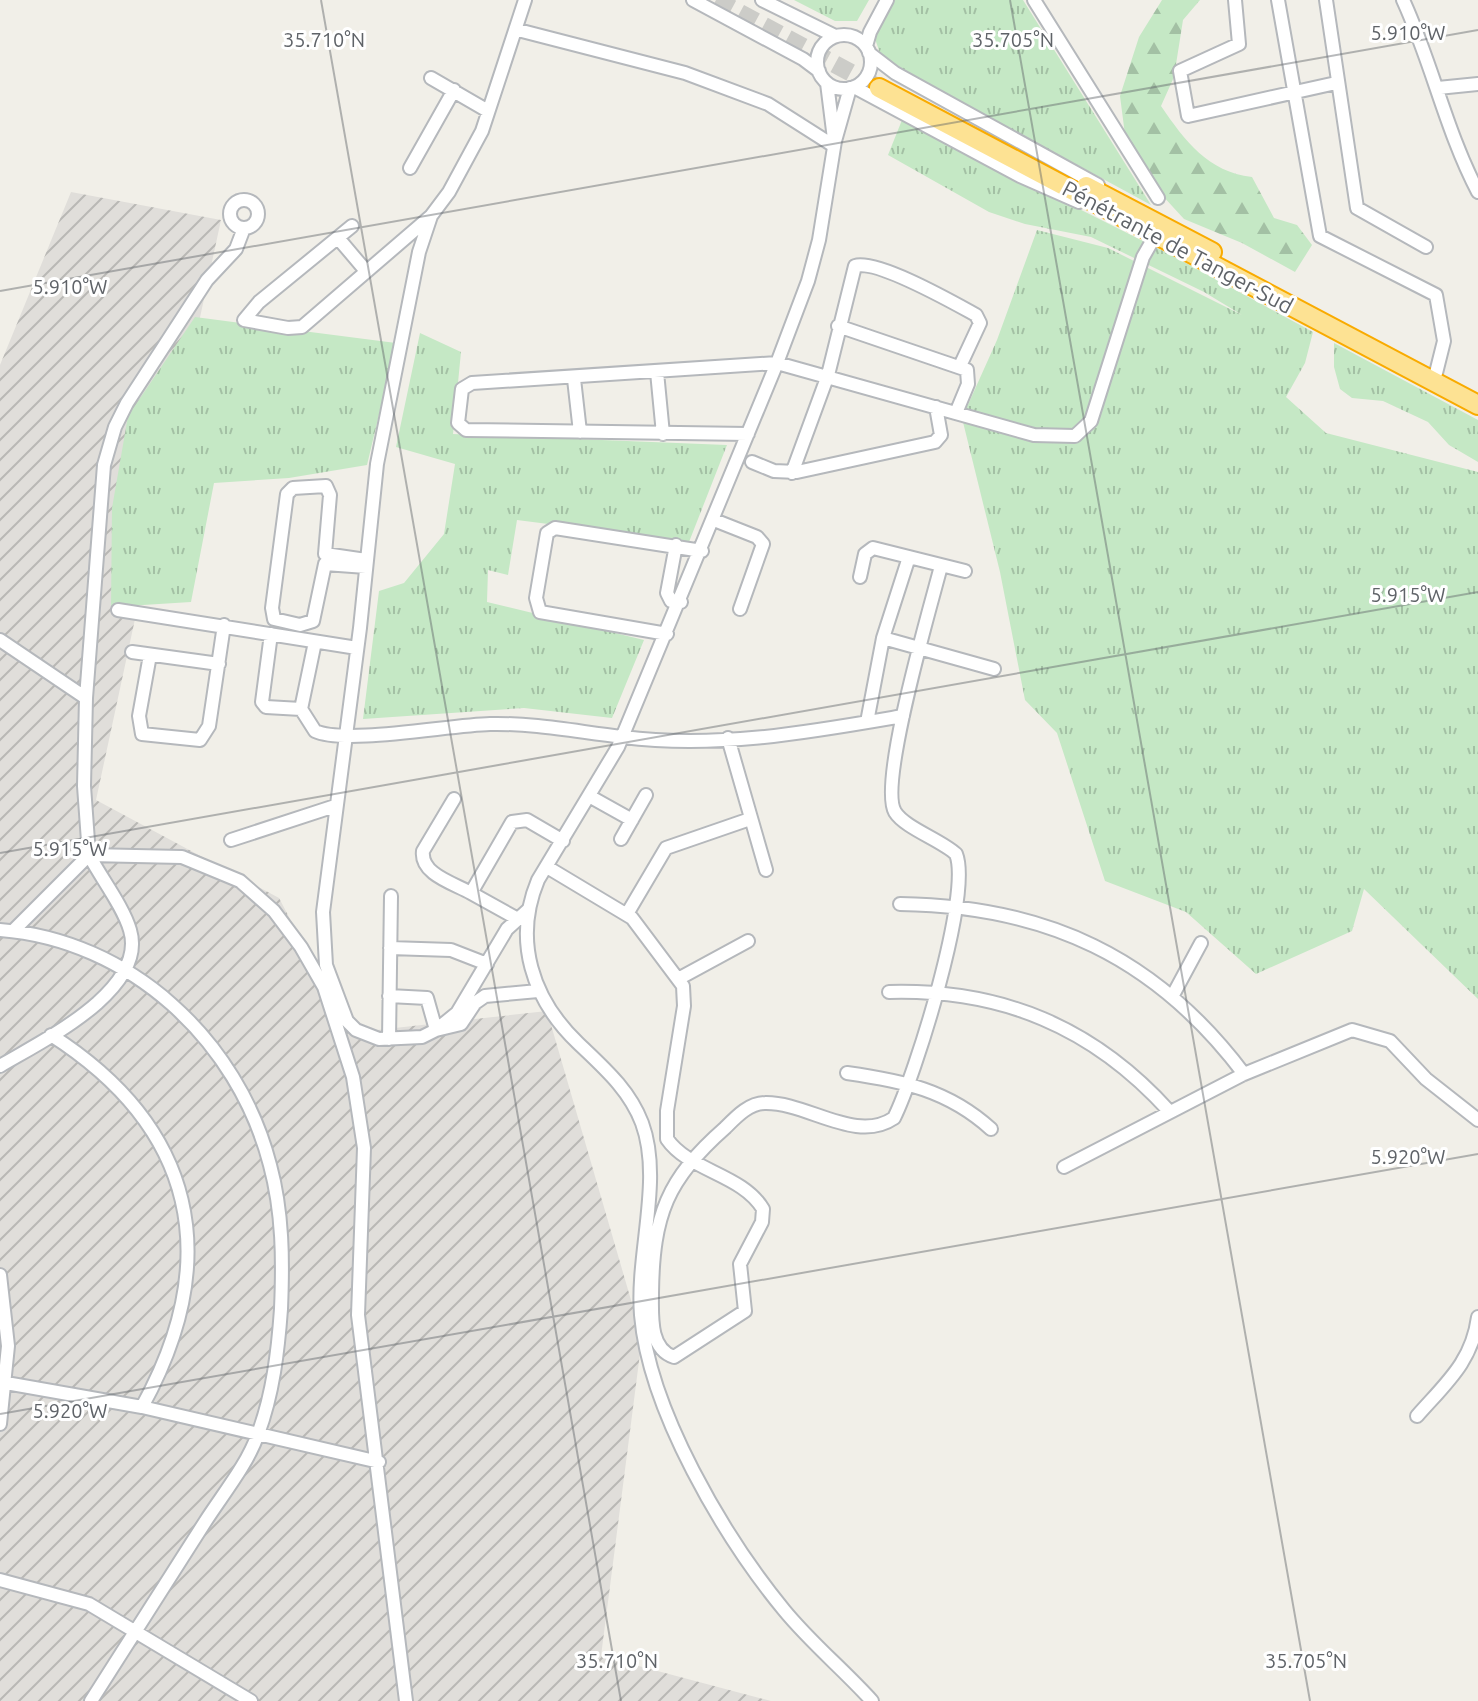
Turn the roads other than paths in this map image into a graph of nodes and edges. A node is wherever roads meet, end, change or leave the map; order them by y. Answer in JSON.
{"nodes":[{"id":1,"x":525,"y":0,"type":"edge"},
{"id":2,"x":693,"y":0,"type":"edge"},
{"id":3,"x":762,"y":0,"type":"edge"},
{"id":4,"x":885,"y":0,"type":"edge"},
{"id":5,"x":1034,"y":0,"type":"edge"},
{"id":6,"x":1235,"y":0,"type":"edge"},
{"id":7,"x":1278,"y":0,"type":"edge"},
{"id":8,"x":1326,"y":0,"type":"edge"},
{"id":9,"x":1403,"y":0,"type":"edge"},
{"id":10,"x":518,"y":30,"type":"junction"},
{"id":11,"x":849,"y":35,"type":"junction"},
{"id":12,"x":835,"y":36,"type":"junction"},
{"id":13,"x":868,"y":50,"type":"junction"},
{"id":14,"x":819,"y":71,"type":"junction"},
{"id":15,"x":431,"y":78,"type":"dead end"},
{"id":16,"x":827,"y":83,"type":"junction"},
{"id":17,"x":882,"y":83,"type":"tunnel mouth"},
{"id":18,"x":1336,"y":83,"type":"junction"},
{"id":19,"x":1478,"y":84,"type":"edge"},
{"id":20,"x":852,"y":88,"type":"junction"},
{"id":21,"x":1438,"y":88,"type":"junction"},
{"id":22,"x":454,"y":90,"type":"junction"},
{"id":23,"x":1293,"y":92,"type":"junction"},
{"id":24,"x":488,"y":111,"type":"junction"},
{"id":25,"x":834,"y":144,"type":"junction"},
{"id":26,"x":410,"y":168,"type":"dead end"},
{"id":27,"x":1478,"y":192,"type":"edge"},
{"id":28,"x":1158,"y":198,"type":"dead end"},
{"id":29,"x":1116,"y":207,"type":"junction"},
{"id":30,"x":431,"y":216,"type":"junction"},
{"id":31,"x":352,"y":226,"type":"dead end"},
{"id":32,"x":244,"y":228,"type":"dead end"},
{"id":33,"x":1155,"y":236,"type":"junction"},
{"id":34,"x":338,"y":238,"type":"junction"},
{"id":35,"x":1426,"y":247,"type":"dead end"},
{"id":36,"x":366,"y":271,"type":"junction"},
{"id":37,"x":1290,"y":301,"type":"junction"},
{"id":38,"x":1333,"y":324,"type":"junction"},
{"id":39,"x":838,"y":326,"type":"junction"},
{"id":40,"x":777,"y":363,"type":"junction"},
{"id":41,"x":960,"y":366,"type":"junction"},
{"id":42,"x":657,"y":372,"type":"junction"},
{"id":43,"x":1436,"y":373,"type":"junction"},
{"id":44,"x":828,"y":375,"type":"junction"},
{"id":45,"x":574,"y":379,"type":"junction"},
{"id":46,"x":1478,"y":396,"type":"edge"},
{"id":47,"x":1478,"y":405,"type":"edge"},
{"id":48,"x":936,"y":407,"type":"junction"},
{"id":49,"x":956,"y":413,"type":"junction"},
{"id":50,"x":580,"y":432,"type":"junction"},
{"id":51,"x":663,"y":434,"type":"junction"},
{"id":52,"x":748,"y":434,"type":"junction"},
{"id":53,"x":752,"y":462,"type":"dead end"},
{"id":54,"x":792,"y":473,"type":"junction"},
{"id":55,"x":714,"y":520,"type":"junction"},
{"id":56,"x":676,"y":545,"type":"junction"},
{"id":57,"x":702,"y":551,"type":"junction"},
{"id":58,"x":909,"y":557,"type":"junction"},
{"id":59,"x":366,"y":564,"type":"junction"},
{"id":60,"x":941,"y":566,"type":"junction"},
{"id":61,"x":965,"y":571,"type":"dead end"},
{"id":62,"x":860,"y":577,"type":"dead end"},
{"id":63,"x":681,"y":602,"type":"junction"},
{"id":64,"x":740,"y":609,"type":"dead end"},
{"id":65,"x":118,"y":610,"type":"dead end"},
{"id":66,"x":224,"y":625,"type":"junction"},
{"id":67,"x":271,"y":634,"type":"junction"},
{"id":68,"x":667,"y":634,"type":"junction"},
{"id":69,"x":883,"y":638,"type":"junction"},
{"id":70,"x":0,"y":640,"type":"edge"},
{"id":71,"x":315,"y":642,"type":"junction"},
{"id":72,"x":920,"y":647,"type":"junction"},
{"id":73,"x":357,"y":648,"type":"junction"},
{"id":74,"x":132,"y":652,"type":"dead end"},
{"id":75,"x":150,"y":655,"type":"junction"},
{"id":76,"x":219,"y":664,"type":"junction"},
{"id":77,"x":994,"y":669,"type":"dead end"},
{"id":78,"x":86,"y":698,"type":"junction"},
{"id":79,"x":301,"y":709,"type":"junction"},
{"id":80,"x":903,"y":716,"type":"junction"},
{"id":81,"x":867,"y":722,"type":"junction"},
{"id":82,"x":623,"y":737,"type":"junction"},
{"id":83,"x":345,"y":738,"type":"junction"},
{"id":84,"x":728,"y":738,"type":"junction"},
{"id":85,"x":646,"y":795,"type":"dead end"},
{"id":86,"x":589,"y":796,"type":"junction"},
{"id":87,"x":454,"y":799,"type":"dead end"},
{"id":88,"x":335,"y":806,"type":"junction"},
{"id":89,"x":750,"y":819,"type":"junction"},
{"id":90,"x":632,"y":820,"type":"junction"},
{"id":91,"x":621,"y":839,"type":"dead end"},
{"id":92,"x":231,"y":840,"type":"dead end"},
{"id":93,"x":563,"y":841,"type":"junction"},
{"id":94,"x":89,"y":855,"type":"junction"},
{"id":95,"x":547,"y":867,"type":"junction"},
{"id":96,"x":766,"y":870,"type":"dead end"},
{"id":97,"x":471,"y":893,"type":"junction"},
{"id":98,"x":391,"y":896,"type":"dead end"},
{"id":99,"x":900,"y":904,"type":"dead end"},
{"id":100,"x":957,"y":905,"type":"junction"},
{"id":101,"x":528,"y":910,"type":"junction"},
{"id":102,"x":627,"y":914,"type":"junction"},
{"id":103,"x":516,"y":918,"type":"junction"},
{"id":104,"x":7,"y":931,"type":"edge"},
{"id":105,"x":748,"y":941,"type":"dead end"},
{"id":106,"x":1201,"y":943,"type":"dead end"},
{"id":107,"x":390,"y":948,"type":"junction"},
{"id":108,"x":487,"y":964,"type":"junction"},
{"id":109,"x":129,"y":970,"type":"junction"},
{"id":110,"x":678,"y":979,"type":"junction"},
{"id":111,"x":538,"y":991,"type":"junction"},
{"id":112,"x":935,"y":991,"type":"junction"},
{"id":113,"x":889,"y":992,"type":"dead end"},
{"id":114,"x":1173,"y":995,"type":"junction"},
{"id":115,"x":389,"y":996,"type":"junction"},
{"id":116,"x":436,"y":1030,"type":"junction"},
{"id":117,"x":51,"y":1035,"type":"junction"},
{"id":118,"x":389,"y":1039,"type":"junction"},
{"id":119,"x":0,"y":1066,"type":"edge"},
{"id":120,"x":847,"y":1073,"type":"dead end"},
{"id":121,"x":1244,"y":1074,"type":"junction"},
{"id":122,"x":909,"y":1082,"type":"junction"},
{"id":123,"x":1169,"y":1111,"type":"junction"},
{"id":124,"x":1478,"y":1120,"type":"edge"},
{"id":125,"x":991,"y":1129,"type":"dead end"},
{"id":126,"x":690,"y":1158,"type":"junction"},
{"id":127,"x":1064,"y":1167,"type":"dead end"},
{"id":128,"x":0,"y":1275,"type":"edge"},
{"id":129,"x":1478,"y":1317,"type":"edge"},
{"id":130,"x":6,"y":1383,"type":"junction"},
{"id":131,"x":142,"y":1407,"type":"junction"},
{"id":132,"x":1417,"y":1416,"type":"dead end"},
{"id":133,"x":0,"y":1424,"type":"edge"},
{"id":134,"x":258,"y":1437,"type":"junction"},
{"id":135,"x":379,"y":1462,"type":"junction"},
{"id":136,"x":0,"y":1580,"type":"edge"},
{"id":137,"x":136,"y":1630,"type":"junction"},
{"id":138,"x":91,"y":1701,"type":"edge"},
{"id":139,"x":251,"y":1701,"type":"edge"},
{"id":140,"x":406,"y":1701,"type":"edge"},
{"id":141,"x":872,"y":1701,"type":"edge"}],
"edges":[{"from":1,"to":10,"type":"street"},
{"from":2,"to":14,"type":"street"},
{"from":3,"to":12,"type":"street"},
{"from":4,"to":11,"type":"street"},
{"from":4,"to":13,"type":"street"},
{"from":5,"to":28,"type":"street"},
{"from":6,"to":23,"type":"street"},
{"from":7,"to":23,"type":"street"},
{"from":8,"to":18,"type":"street"},
{"from":9,"to":21,"type":"street"},
{"from":10,"to":24,"type":"street"},
{"from":10,"to":25,"type":"street"},
{"from":11,"to":12,"type":"street"},
{"from":11,"to":13,"type":"street"},
{"from":12,"to":14,"type":"street"},
{"from":13,"to":20,"type":"street"},
{"from":13,"to":29,"type":"street"},
{"from":14,"to":16,"type":"street"},
{"from":15,"to":22,"type":"street"},
{"from":16,"to":20,"type":"street"},
{"from":16,"to":25,"type":"street"},
{"from":17,"to":29,"type":"highway","name":"Pénétrante de Tanger-Sud"},
{"from":18,"to":23,"type":"street"},
{"from":18,"to":35,"type":"street"},
{"from":19,"to":21,"type":"street"},
{"from":20,"to":25,"type":"street"},
{"from":20,"to":29,"type":"street"},
{"from":21,"to":27,"type":"street"},
{"from":22,"to":24,"type":"street"},
{"from":22,"to":26,"type":"street"},
{"from":23,"to":43,"type":"street"},
{"from":24,"to":30,"type":"street"},
{"from":25,"to":40,"type":"street"},
{"from":29,"to":33,"type":"highway","name":"Pénétrante de Tanger-Sud"},
{"from":29,"to":37,"type":"highway","name":"Pénétrante de Tanger-Sud"},
{"from":30,"to":36,"type":"street"},
{"from":30,"to":59,"type":"street"},
{"from":31,"to":34,"type":"street"},
{"from":32,"to":78,"type":"street"},
{"from":33,"to":37,"type":"highway","name":"Pénétrante de Tanger-Sud"},
{"from":33,"to":49,"type":"street"},
{"from":34,"to":36,"type":"street"},
{"from":34,"to":36,"type":"street"},
{"from":37,"to":38,"type":"highway","name":"Pénétrante de Tanger-Sud"},
{"from":38,"to":43,"type":"highway","name":"Pénétrante de Tanger-Sud"},
{"from":38,"to":47,"type":"highway","name":"Pénétrante de Tanger-Sud"},
{"from":39,"to":41,"type":"street"},
{"from":39,"to":41,"type":"street"},
{"from":39,"to":44,"type":"street"},
{"from":40,"to":42,"type":"street"},
{"from":40,"to":44,"type":"street"},
{"from":40,"to":52,"type":"street"},
{"from":41,"to":49,"type":"street"},
{"from":42,"to":45,"type":"street"},
{"from":42,"to":51,"type":"street"},
{"from":43,"to":46,"type":"highway","name":"Pénétrante de Tanger-Sud"},
{"from":44,"to":48,"type":"street"},
{"from":44,"to":54,"type":"street"},
{"from":45,"to":50,"type":"street"},
{"from":45,"to":50,"type":"street"},
{"from":48,"to":49,"type":"street"},
{"from":48,"to":54,"type":"street"},
{"from":50,"to":51,"type":"street"},
{"from":51,"to":52,"type":"street"},
{"from":52,"to":55,"type":"street"},
{"from":53,"to":54,"type":"street"},
{"from":55,"to":57,"type":"street"},
{"from":55,"to":64,"type":"street"},
{"from":56,"to":57,"type":"street"},
{"from":56,"to":63,"type":"street"},
{"from":56,"to":68,"type":"street"},
{"from":57,"to":63,"type":"street"},
{"from":58,"to":60,"type":"street"},
{"from":58,"to":62,"type":"street"},
{"from":58,"to":69,"type":"street"},
{"from":59,"to":59,"type":"street"},
{"from":59,"to":73,"type":"street"},
{"from":60,"to":61,"type":"street"},
{"from":60,"to":72,"type":"street"},
{"from":63,"to":68,"type":"street"},
{"from":65,"to":66,"type":"street"},
{"from":66,"to":67,"type":"street"},
{"from":66,"to":76,"type":"street"},
{"from":67,"to":71,"type":"street"},
{"from":67,"to":79,"type":"street"},
{"from":68,"to":82,"type":"street"},
{"from":69,"to":72,"type":"street"},
{"from":69,"to":81,"type":"street"},
{"from":70,"to":78,"type":"street"},
{"from":71,"to":73,"type":"street"},
{"from":71,"to":79,"type":"street"},
{"from":72,"to":77,"type":"street"},
{"from":72,"to":80,"type":"street"},
{"from":73,"to":83,"type":"street"},
{"from":74,"to":75,"type":"street"},
{"from":75,"to":76,"type":"street"},
{"from":75,"to":76,"type":"street"},
{"from":78,"to":94,"type":"street"},
{"from":79,"to":83,"type":"street"},
{"from":80,"to":81,"type":"street"},
{"from":80,"to":100,"type":"street"},
{"from":81,"to":84,"type":"street"},
{"from":82,"to":83,"type":"street"},
{"from":82,"to":84,"type":"street"},
{"from":82,"to":86,"type":"street"},
{"from":83,"to":88,"type":"street"},
{"from":84,"to":89,"type":"street"},
{"from":85,"to":90,"type":"street"},
{"from":86,"to":90,"type":"street"},
{"from":86,"to":93,"type":"street"},
{"from":87,"to":97,"type":"street"},
{"from":88,"to":92,"type":"street"},
{"from":88,"to":118,"type":"street"},
{"from":89,"to":96,"type":"street"},
{"from":89,"to":102,"type":"street"},
{"from":90,"to":91,"type":"street"},
{"from":93,"to":95,"type":"street"},
{"from":93,"to":97,"type":"street"},
{"from":94,"to":104,"type":"street"},
{"from":94,"to":109,"type":"street"},
{"from":94,"to":135,"type":"street"},
{"from":95,"to":101,"type":"street"},
{"from":95,"to":102,"type":"street"},
{"from":97,"to":103,"type":"street"},
{"from":98,"to":107,"type":"street"},
{"from":99,"to":100,"type":"street"},
{"from":100,"to":112,"type":"street"},
{"from":100,"to":114,"type":"street"},
{"from":101,"to":103,"type":"street"},
{"from":101,"to":111,"type":"street"},
{"from":102,"to":110,"type":"street"},
{"from":103,"to":108,"type":"street"},
{"from":104,"to":109,"type":"street"},
{"from":105,"to":110,"type":"street"},
{"from":106,"to":114,"type":"street"},
{"from":107,"to":108,"type":"street"},
{"from":107,"to":115,"type":"street"},
{"from":108,"to":116,"type":"street"},
{"from":109,"to":117,"type":"street"},
{"from":109,"to":134,"type":"street"},
{"from":110,"to":126,"type":"street"},
{"from":111,"to":116,"type":"street"},
{"from":111,"to":141,"type":"street"},
{"from":112,"to":113,"type":"street"},
{"from":112,"to":122,"type":"street"},
{"from":112,"to":123,"type":"street"},
{"from":114,"to":121,"type":"street"},
{"from":115,"to":116,"type":"street"},
{"from":115,"to":118,"type":"street"},
{"from":116,"to":118,"type":"street"},
{"from":117,"to":119,"type":"street"},
{"from":117,"to":131,"type":"street"},
{"from":120,"to":122,"type":"street"},
{"from":121,"to":123,"type":"street"},
{"from":121,"to":124,"type":"street"},
{"from":122,"to":125,"type":"street"},
{"from":122,"to":126,"type":"street"},
{"from":123,"to":127,"type":"street"},
{"from":126,"to":126,"type":"street"},
{"from":128,"to":130,"type":"street"},
{"from":129,"to":132,"type":"street"},
{"from":130,"to":131,"type":"street"},
{"from":130,"to":133,"type":"street"},
{"from":131,"to":134,"type":"street"},
{"from":134,"to":135,"type":"street"},
{"from":134,"to":137,"type":"street"},
{"from":135,"to":140,"type":"street"},
{"from":136,"to":137,"type":"street"},
{"from":137,"to":138,"type":"street"},
{"from":137,"to":139,"type":"street"}]}
